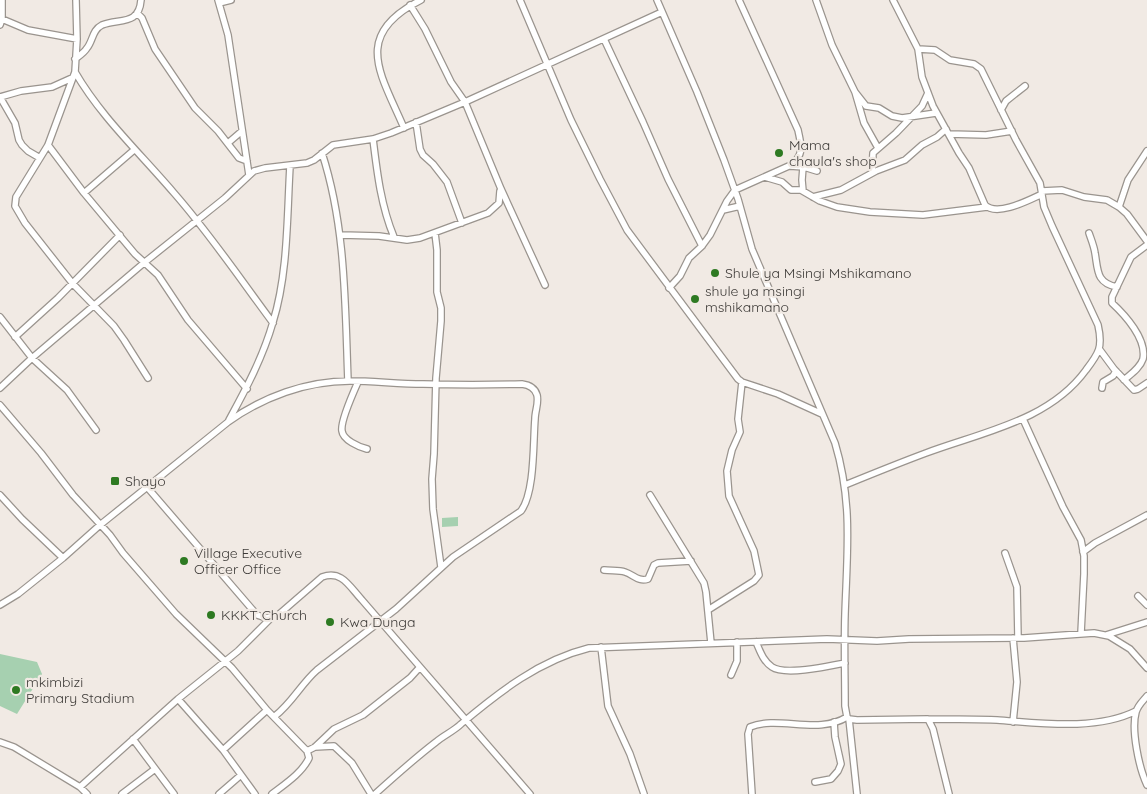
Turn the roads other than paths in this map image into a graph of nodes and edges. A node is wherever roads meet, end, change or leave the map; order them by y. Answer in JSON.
{"nodes":[{"id":1,"x":2,"y":0,"type":"edge"},
{"id":2,"x":76,"y":0,"type":"edge"},
{"id":3,"x":142,"y":0,"type":"edge"},
{"id":4,"x":231,"y":0,"type":"edge"},
{"id":5,"x":421,"y":0,"type":"edge"},
{"id":6,"x":520,"y":0,"type":"edge"},
{"id":7,"x":657,"y":0,"type":"edge"},
{"id":8,"x":739,"y":0,"type":"edge"},
{"id":9,"x":816,"y":0,"type":"edge"},
{"id":10,"x":894,"y":0,"type":"edge"},
{"id":11,"x":219,"y":1,"type":"edge"},
{"id":12,"x":410,"y":6,"type":"junction"},
{"id":13,"x":662,"y":12,"type":"junction"},
{"id":14,"x":137,"y":13,"type":"junction"},
{"id":15,"x":1,"y":22,"type":"edge"},
{"id":16,"x":77,"y":39,"type":"junction"},
{"id":17,"x":604,"y":39,"type":"junction"},
{"id":18,"x":918,"y":49,"type":"junction"},
{"id":19,"x":75,"y":59,"type":"junction"},
{"id":20,"x":546,"y":64,"type":"junction"},
{"id":21,"x":73,"y":75,"type":"junction"},
{"id":22,"x":1025,"y":86,"type":"dead end"},
{"id":23,"x":855,"y":92,"type":"junction"},
{"id":24,"x":928,"y":93,"type":"junction"},
{"id":25,"x":0,"y":97,"type":"edge"},
{"id":26,"x":465,"y":102,"type":"junction"},
{"id":27,"x":1001,"y":110,"type":"junction"},
{"id":28,"x":936,"y":113,"type":"junction"},
{"id":29,"x":910,"y":117,"type":"junction"},
{"id":30,"x":416,"y":122,"type":"junction"},
{"id":31,"x":404,"y":128,"type":"junction"},
{"id":32,"x":242,"y":131,"type":"junction"},
{"id":33,"x":947,"y":131,"type":"junction"},
{"id":34,"x":1012,"y":131,"type":"junction"},
{"id":35,"x":373,"y":138,"type":"junction"},
{"id":36,"x":228,"y":143,"type":"junction"},
{"id":37,"x":48,"y":145,"type":"junction"},
{"id":38,"x":878,"y":148,"type":"junction"},
{"id":39,"x":134,"y":150,"type":"junction"},
{"id":40,"x":1147,"y":151,"type":"edge"},
{"id":41,"x":322,"y":153,"type":"junction"},
{"id":42,"x":40,"y":158,"type":"junction"},
{"id":43,"x":247,"y":161,"type":"junction"},
{"id":44,"x":290,"y":166,"type":"junction"},
{"id":45,"x":790,"y":166,"type":"junction"},
{"id":46,"x":803,"y":167,"type":"junction"},
{"id":47,"x":817,"y":171,"type":"dead end"},
{"id":48,"x":872,"y":174,"type":"junction"},
{"id":49,"x":249,"y":175,"type":"junction"},
{"id":50,"x":765,"y":177,"type":"junction"},
{"id":51,"x":501,"y":188,"type":"junction"},
{"id":52,"x":735,"y":190,"type":"junction"},
{"id":53,"x":803,"y":191,"type":"junction"},
{"id":54,"x":84,"y":193,"type":"junction"},
{"id":55,"x":1042,"y":193,"type":"junction"},
{"id":56,"x":813,"y":197,"type":"junction"},
{"id":57,"x":740,"y":206,"type":"junction"},
{"id":58,"x":987,"y":207,"type":"junction"},
{"id":59,"x":1119,"y":207,"type":"junction"},
{"id":60,"x":722,"y":210,"type":"junction"},
{"id":61,"x":196,"y":220,"type":"junction"},
{"id":62,"x":462,"y":223,"type":"junction"},
{"id":63,"x":1089,"y":232,"type":"dead end"},
{"id":64,"x":435,"y":233,"type":"junction"},
{"id":65,"x":120,"y":235,"type":"junction"},
{"id":66,"x":341,"y":235,"type":"junction"},
{"id":67,"x":394,"y":237,"type":"junction"},
{"id":68,"x":1147,"y":241,"type":"edge"},
{"id":69,"x":702,"y":246,"type":"junction"},
{"id":70,"x":1147,"y":246,"type":"edge"},
{"id":71,"x":144,"y":262,"type":"junction"},
{"id":72,"x":73,"y":284,"type":"junction"},
{"id":73,"x":545,"y":284,"type":"dead end"},
{"id":74,"x":1117,"y":287,"type":"junction"},
{"id":75,"x":669,"y":288,"type":"junction"},
{"id":76,"x":95,"y":305,"type":"junction"},
{"id":77,"x":0,"y":317,"type":"edge"},
{"id":78,"x":273,"y":323,"type":"junction"},
{"id":79,"x":14,"y":337,"type":"junction"},
{"id":80,"x":1100,"y":350,"type":"junction"},
{"id":81,"x":32,"y":358,"type":"junction"},
{"id":82,"x":1145,"y":359,"type":"edge"},
{"id":83,"x":1116,"y":371,"type":"junction"},
{"id":84,"x":148,"y":378,"type":"dead end"},
{"id":85,"x":1124,"y":380,"type":"junction"},
{"id":86,"x":348,"y":381,"type":"junction"},
{"id":87,"x":358,"y":382,"type":"junction"},
{"id":88,"x":742,"y":382,"type":"junction"},
{"id":89,"x":1147,"y":383,"type":"edge"},
{"id":90,"x":436,"y":384,"type":"junction"},
{"id":91,"x":0,"y":388,"type":"edge"},
{"id":92,"x":1102,"y":388,"type":"dead end"},
{"id":93,"x":247,"y":389,"type":"junction"},
{"id":94,"x":0,"y":405,"type":"edge"},
{"id":95,"x":822,"y":414,"type":"junction"},
{"id":96,"x":1023,"y":419,"type":"junction"},
{"id":97,"x":228,"y":422,"type":"junction"},
{"id":98,"x":96,"y":430,"type":"dead end"},
{"id":99,"x":367,"y":449,"type":"dead end"},
{"id":100,"x":845,"y":485,"type":"junction"},
{"id":101,"x":147,"y":487,"type":"junction"},
{"id":102,"x":0,"y":495,"type":"edge"},
{"id":103,"x":650,"y":495,"type":"dead end"},
{"id":104,"x":1147,"y":515,"type":"edge"},
{"id":105,"x":100,"y":525,"type":"junction"},
{"id":106,"x":1083,"y":552,"type":"junction"},
{"id":107,"x":1005,"y":553,"type":"dead end"},
{"id":108,"x":63,"y":558,"type":"junction"},
{"id":109,"x":691,"y":562,"type":"junction"},
{"id":110,"x":441,"y":567,"type":"junction"},
{"id":111,"x":604,"y":570,"type":"dead end"},
{"id":112,"x":1138,"y":596,"type":"dead end"},
{"id":113,"x":0,"y":604,"type":"edge"},
{"id":114,"x":1147,"y":606,"type":"edge"},
{"id":115,"x":708,"y":610,"type":"junction"},
{"id":116,"x":271,"y":618,"type":"junction"},
{"id":117,"x":380,"y":622,"type":"junction"},
{"id":118,"x":1147,"y":622,"type":"edge"},
{"id":119,"x":1081,"y":634,"type":"junction"},
{"id":120,"x":1106,"y":635,"type":"junction"},
{"id":121,"x":1015,"y":638,"type":"junction"},
{"id":122,"x":845,"y":639,"type":"junction"},
{"id":123,"x":737,"y":642,"type":"junction"},
{"id":124,"x":756,"y":642,"type":"junction"},
{"id":125,"x":711,"y":643,"type":"junction"},
{"id":126,"x":601,"y":647,"type":"junction"},
{"id":127,"x":224,"y":661,"type":"junction"},
{"id":128,"x":845,"y":663,"type":"junction"},
{"id":129,"x":420,"y":667,"type":"junction"},
{"id":130,"x":1147,"y":668,"type":"edge"},
{"id":131,"x":731,"y":675,"type":"dead end"},
{"id":132,"x":1147,"y":696,"type":"edge"},
{"id":133,"x":178,"y":699,"type":"junction"},
{"id":134,"x":267,"y":710,"type":"junction"},
{"id":135,"x":1136,"y":711,"type":"junction"},
{"id":136,"x":275,"y":716,"type":"junction"},
{"id":137,"x":848,"y":718,"type":"junction"},
{"id":138,"x":928,"y":719,"type":"junction"},
{"id":139,"x":466,"y":720,"type":"junction"},
{"id":140,"x":834,"y":722,"type":"junction"},
{"id":141,"x":1013,"y":722,"type":"junction"},
{"id":142,"x":134,"y":739,"type":"junction"},
{"id":143,"x":0,"y":742,"type":"edge"},
{"id":144,"x":315,"y":747,"type":"junction"},
{"id":145,"x":222,"y":750,"type":"junction"},
{"id":146,"x":307,"y":752,"type":"junction"},
{"id":147,"x":155,"y":769,"type":"junction"},
{"id":148,"x":241,"y":775,"type":"junction"},
{"id":149,"x":815,"y":782,"type":"dead end"},
{"id":150,"x":1147,"y":785,"type":"edge"},
{"id":151,"x":80,"y":787,"type":"junction"},
{"id":152,"x":87,"y":794,"type":"edge"},
{"id":153,"x":122,"y":794,"type":"edge"},
{"id":154,"x":174,"y":794,"type":"edge"},
{"id":155,"x":219,"y":794,"type":"edge"},
{"id":156,"x":255,"y":794,"type":"edge"},
{"id":157,"x":272,"y":794,"type":"edge"},
{"id":158,"x":373,"y":794,"type":"edge"},
{"id":159,"x":530,"y":794,"type":"edge"},
{"id":160,"x":644,"y":794,"type":"edge"},
{"id":161,"x":752,"y":794,"type":"edge"},
{"id":162,"x":857,"y":794,"type":"edge"},
{"id":163,"x":949,"y":794,"type":"edge"}],
"edges":[{"from":1,"to":15,"type":"street"},
{"from":2,"to":16,"type":"street"},
{"from":3,"to":14,"type":"street"},
{"from":4,"to":11,"type":"street"},
{"from":5,"to":12,"type":"street"},
{"from":6,"to":20,"type":"street"},
{"from":7,"to":13,"type":"street"},
{"from":8,"to":45,"type":"street"},
{"from":9,"to":23,"type":"street"},
{"from":10,"to":18,"type":"street"},
{"from":11,"to":32,"type":"street"},
{"from":12,"to":26,"type":"street"},
{"from":12,"to":31,"type":"street"},
{"from":13,"to":17,"type":"street"},
{"from":13,"to":52,"type":"street"},
{"from":14,"to":19,"type":"street"},
{"from":14,"to":36,"type":"street"},
{"from":15,"to":16,"type":"street"},
{"from":16,"to":19,"type":"street"},
{"from":17,"to":20,"type":"street"},
{"from":17,"to":69,"type":"street"},
{"from":18,"to":24,"type":"street"},
{"from":18,"to":27,"type":"street"},
{"from":19,"to":21,"type":"street"},
{"from":20,"to":26,"type":"street"},
{"from":20,"to":75,"type":"street"},
{"from":21,"to":25,"type":"street"},
{"from":21,"to":37,"type":"street"},
{"from":21,"to":39,"type":"street"},
{"from":22,"to":27,"type":"street"},
{"from":23,"to":29,"type":"street"},
{"from":23,"to":38,"type":"street"},
{"from":24,"to":28,"type":"street"},
{"from":24,"to":29,"type":"street"},
{"from":25,"to":42,"type":"street"},
{"from":26,"to":30,"type":"street"},
{"from":26,"to":51,"type":"street"},
{"from":27,"to":34,"type":"street"},
{"from":28,"to":29,"type":"street"},
{"from":28,"to":33,"type":"street"},
{"from":29,"to":38,"type":"street"},
{"from":30,"to":31,"type":"street"},
{"from":30,"to":62,"type":"street"},
{"from":31,"to":35,"type":"street"},
{"from":32,"to":36,"type":"street"},
{"from":32,"to":43,"type":"street"},
{"from":33,"to":34,"type":"street"},
{"from":33,"to":48,"type":"street"},
{"from":33,"to":58,"type":"street"},
{"from":34,"to":55,"type":"street"},
{"from":35,"to":41,"type":"street"},
{"from":35,"to":67,"type":"street"},
{"from":36,"to":43,"type":"street"},
{"from":37,"to":42,"type":"street"},
{"from":37,"to":54,"type":"street"},
{"from":38,"to":48,"type":"street"},
{"from":39,"to":54,"type":"street"},
{"from":39,"to":61,"type":"street"},
{"from":40,"to":59,"type":"street"},
{"from":41,"to":44,"type":"street"},
{"from":41,"to":66,"type":"street"},
{"from":42,"to":72,"type":"street"},
{"from":43,"to":49,"type":"street"},
{"from":44,"to":49,"type":"street"},
{"from":44,"to":78,"type":"street"},
{"from":45,"to":46,"type":"street"},
{"from":45,"to":50,"type":"street"},
{"from":46,"to":47,"type":"street"},
{"from":46,"to":53,"type":"street"},
{"from":48,"to":56,"type":"street"},
{"from":49,"to":61,"type":"street"},
{"from":50,"to":52,"type":"street"},
{"from":50,"to":53,"type":"street"},
{"from":51,"to":62,"type":"street"},
{"from":51,"to":73,"type":"street"},
{"from":52,"to":57,"type":"street"},
{"from":52,"to":60,"type":"street"},
{"from":53,"to":56,"type":"street"},
{"from":54,"to":65,"type":"street"},
{"from":55,"to":58,"type":"street"},
{"from":55,"to":59,"type":"street"},
{"from":55,"to":80,"type":"street"},
{"from":56,"to":58,"type":"street"},
{"from":57,"to":60,"type":"street"},
{"from":57,"to":95,"type":"street"},
{"from":59,"to":68,"type":"street"},
{"from":60,"to":69,"type":"street"},
{"from":61,"to":71,"type":"street"},
{"from":61,"to":78,"type":"street"},
{"from":62,"to":64,"type":"street"},
{"from":63,"to":74,"type":"street"},
{"from":64,"to":67,"type":"street"},
{"from":64,"to":90,"type":"street"},
{"from":65,"to":71,"type":"street"},
{"from":65,"to":72,"type":"street"},
{"from":66,"to":67,"type":"street"},
{"from":66,"to":86,"type":"street"},
{"from":69,"to":75,"type":"street"},
{"from":70,"to":74,"type":"street"},
{"from":71,"to":76,"type":"street"},
{"from":71,"to":93,"type":"street"},
{"from":72,"to":76,"type":"street"},
{"from":72,"to":79,"type":"street"},
{"from":74,"to":82,"type":"street"},
{"from":75,"to":88,"type":"street"},
{"from":76,"to":81,"type":"street"},
{"from":76,"to":84,"type":"street"},
{"from":77,"to":79,"type":"street"},
{"from":78,"to":93,"type":"street"},
{"from":79,"to":81,"type":"street"},
{"from":80,"to":83,"type":"street"},
{"from":80,"to":96,"type":"street"},
{"from":81,"to":91,"type":"street"},
{"from":81,"to":98,"type":"street"},
{"from":82,"to":85,"type":"street"},
{"from":83,"to":85,"type":"street"},
{"from":83,"to":92,"type":"street"},
{"from":85,"to":89,"type":"street"},
{"from":86,"to":87,"type":"street"},
{"from":86,"to":97,"type":"street"},
{"from":87,"to":90,"type":"street"},
{"from":87,"to":99,"type":"street"},
{"from":88,"to":95,"type":"street"},
{"from":88,"to":115,"type":"street"},
{"from":90,"to":110,"type":"street"},
{"from":90,"to":110,"type":"street"},
{"from":93,"to":97,"type":"street"},
{"from":94,"to":105,"type":"street"},
{"from":95,"to":100,"type":"street"},
{"from":96,"to":100,"type":"street"},
{"from":96,"to":106,"type":"street"},
{"from":97,"to":101,"type":"street"},
{"from":100,"to":122,"type":"street"},
{"from":101,"to":105,"type":"street"},
{"from":101,"to":116,"type":"street"},
{"from":102,"to":108,"type":"street"},
{"from":103,"to":109,"type":"street"},
{"from":104,"to":106,"type":"street"},
{"from":105,"to":108,"type":"street"},
{"from":105,"to":127,"type":"street"},
{"from":106,"to":119,"type":"street"},
{"from":107,"to":121,"type":"street"},
{"from":108,"to":113,"type":"street"},
{"from":109,"to":111,"type":"street"},
{"from":109,"to":115,"type":"street"},
{"from":110,"to":117,"type":"street"},
{"from":112,"to":114,"type":"street"},
{"from":115,"to":125,"type":"street"},
{"from":116,"to":117,"type":"street"},
{"from":116,"to":127,"type":"street"},
{"from":117,"to":129,"type":"street"},
{"from":117,"to":136,"type":"street"},
{"from":118,"to":120,"type":"street"},
{"from":119,"to":120,"type":"street"},
{"from":119,"to":121,"type":"street"},
{"from":120,"to":130,"type":"street"},
{"from":121,"to":122,"type":"street"},
{"from":121,"to":141,"type":"street"},
{"from":122,"to":124,"type":"street"},
{"from":122,"to":128,"type":"street"},
{"from":123,"to":124,"type":"street"},
{"from":123,"to":125,"type":"street"},
{"from":123,"to":131,"type":"street"},
{"from":124,"to":128,"type":"street"},
{"from":125,"to":126,"type":"street"},
{"from":126,"to":139,"type":"street"},
{"from":126,"to":160,"type":"street"},
{"from":127,"to":133,"type":"street"},
{"from":127,"to":134,"type":"street"},
{"from":128,"to":137,"type":"street"},
{"from":129,"to":139,"type":"street"},
{"from":129,"to":144,"type":"street"},
{"from":132,"to":135,"type":"street"},
{"from":133,"to":142,"type":"street"},
{"from":133,"to":145,"type":"street"},
{"from":134,"to":136,"type":"street"},
{"from":134,"to":145,"type":"street"},
{"from":135,"to":141,"type":"street"},
{"from":135,"to":150,"type":"street"},
{"from":136,"to":146,"type":"street"},
{"from":137,"to":138,"type":"street"},
{"from":137,"to":140,"type":"street"},
{"from":137,"to":162,"type":"street"},
{"from":138,"to":141,"type":"street"},
{"from":138,"to":163,"type":"street"},
{"from":139,"to":158,"type":"street"},
{"from":139,"to":159,"type":"street"},
{"from":140,"to":149,"type":"street"},
{"from":140,"to":161,"type":"street"},
{"from":142,"to":147,"type":"street"},
{"from":142,"to":151,"type":"street"},
{"from":143,"to":151,"type":"street"},
{"from":144,"to":146,"type":"street"},
{"from":144,"to":158,"type":"street"},
{"from":145,"to":148,"type":"street"},
{"from":146,"to":157,"type":"street"},
{"from":147,"to":153,"type":"street"},
{"from":147,"to":154,"type":"street"},
{"from":148,"to":155,"type":"street"},
{"from":148,"to":156,"type":"street"},
{"from":151,"to":152,"type":"street"}]}
